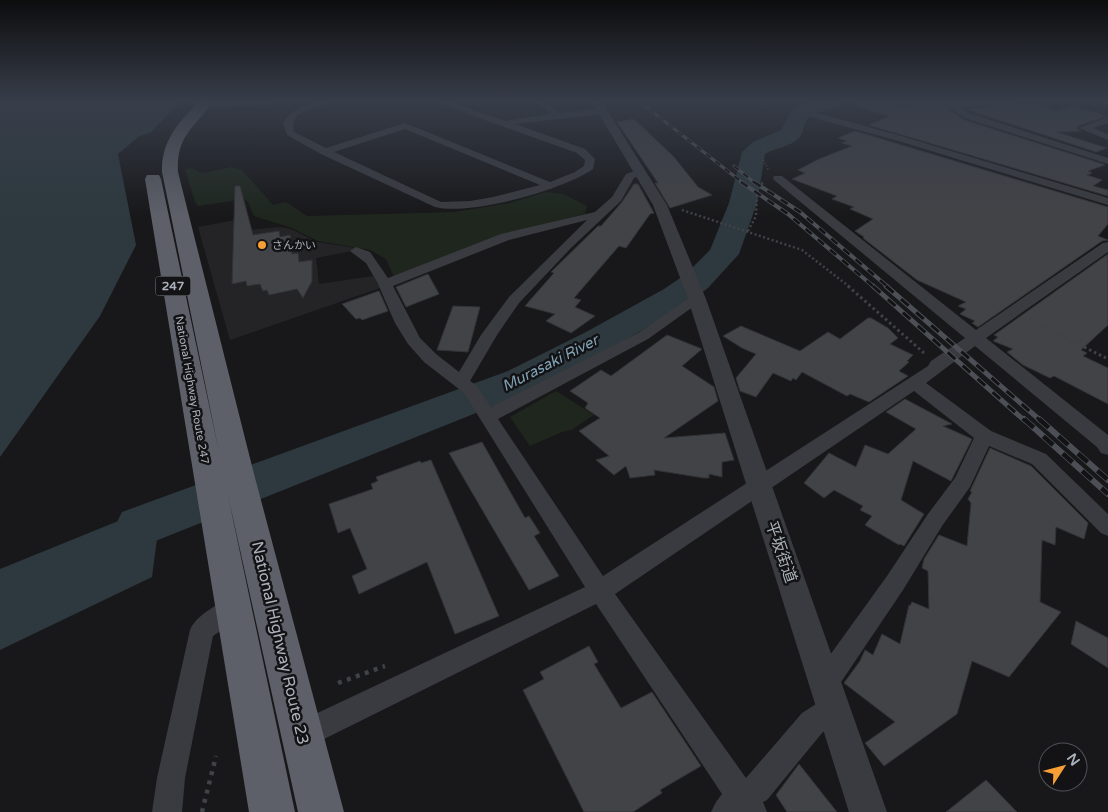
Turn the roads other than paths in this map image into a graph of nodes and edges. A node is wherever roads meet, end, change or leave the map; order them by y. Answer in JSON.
{"nodes":[{"id":1,"x":161,"y":140,"type":"edge"},
{"id":2,"x":174,"y":140,"type":"edge"},
{"id":3,"x":302,"y":140,"type":"edge"},
{"id":4,"x":362,"y":140,"type":"edge"},
{"id":5,"x":439,"y":140,"type":"edge"},
{"id":6,"x":552,"y":140,"type":"edge"},
{"id":7,"x":621,"y":140,"type":"edge"},
{"id":8,"x":904,"y":140,"type":"edge"},
{"id":9,"x":1041,"y":140,"type":"edge"},
{"id":10,"x":325,"y":152,"type":"junction"},
{"id":11,"x":1108,"y":162,"type":"edge"},
{"id":12,"x":641,"y":172,"type":"junction"},
{"id":13,"x":772,"y":177,"type":"road end"},
{"id":14,"x":549,"y":185,"type":"junction"},
{"id":15,"x":1108,"y":202,"type":"edge"},
{"id":16,"x":600,"y":216,"type":"junction"},
{"id":17,"x":1108,"y":246,"type":"edge"},
{"id":18,"x":356,"y":251,"type":"dead end"},
{"id":19,"x":385,"y":284,"type":"junction"},
{"id":20,"x":692,"y":288,"type":"junction"},
{"id":21,"x":974,"y":338,"type":"junction"},
{"id":22,"x":914,"y":383,"type":"junction"},
{"id":23,"x":475,"y":398,"type":"junction"},
{"id":24,"x":984,"y":436,"type":"junction"},
{"id":25,"x":1107,"y":443,"type":"edge"},
{"id":26,"x":759,"y":487,"type":"junction"},
{"id":27,"x":228,"y":493,"type":"junction"},
{"id":28,"x":1108,"y":528,"type":"edge"},
{"id":29,"x":600,"y":591,"type":"junction"},
{"id":30,"x":234,"y":608,"type":"junction"},
{"id":31,"x":826,"y":682,"type":"junction"},
{"id":32,"x":833,"y":708,"type":"junction"},
{"id":33,"x":302,"y":735,"type":"junction"},
{"id":34,"x":740,"y":806,"type":"edge"},
{"id":35,"x":167,"y":812,"type":"edge"},
{"id":36,"x":272,"y":812,"type":"edge"},
{"id":37,"x":321,"y":812,"type":"edge"},
{"id":38,"x":868,"y":812,"type":"edge"}],
"edges":[{"from":1,"to":27,"type":"highway","name":"National Highway Route 247","number":"247"},
{"from":2,"to":27,"type":"highway","name":"National Highway Route 247","number":"247"},
{"from":3,"to":10,"type":"street"},
{"from":4,"to":10,"type":"street"},
{"from":5,"to":14,"type":"street"},
{"from":6,"to":14,"type":"street"},
{"from":7,"to":12,"type":"street","name":"平坂街道"},
{"from":8,"to":15,"type":"street"},
{"from":9,"to":11,"type":"street"},
{"from":10,"to":14,"type":"street"},
{"from":12,"to":16,"type":"street"},
{"from":12,"to":20,"type":"street","name":"平坂街道"},
{"from":13,"to":21,"type":"street"},
{"from":16,"to":19,"type":"street"},
{"from":16,"to":23,"type":"street"},
{"from":17,"to":21,"type":"street"},
{"from":18,"to":19,"type":"street"},
{"from":19,"to":23,"type":"street"},
{"from":20,"to":23,"type":"street"},
{"from":20,"to":26,"type":"street","name":"平坂街道"},
{"from":21,"to":22,"type":"street"},
{"from":21,"to":25,"type":"street"},
{"from":22,"to":24,"type":"street"},
{"from":22,"to":26,"type":"street"},
{"from":23,"to":29,"type":"street"},
{"from":24,"to":28,"type":"street"},
{"from":24,"to":31,"type":"street"},
{"from":26,"to":29,"type":"street"},
{"from":26,"to":31,"type":"street","name":"平坂街道"},
{"from":27,"to":30,"type":"highway","number":"247"},
{"from":27,"to":33,"type":"highway","name":"National Highway Route 23","number":"247"},
{"from":29,"to":33,"type":"street"},
{"from":29,"to":34,"type":"street"},
{"from":30,"to":35,"type":"street"},
{"from":30,"to":36,"type":"highway","number":"247"},
{"from":31,"to":32,"type":"street","name":"平坂街道"},
{"from":32,"to":34,"type":"street"},
{"from":32,"to":38,"type":"street","name":"平坂街道"},
{"from":33,"to":37,"type":"highway","name":"National Highway Route 23","number":"247"}]}
